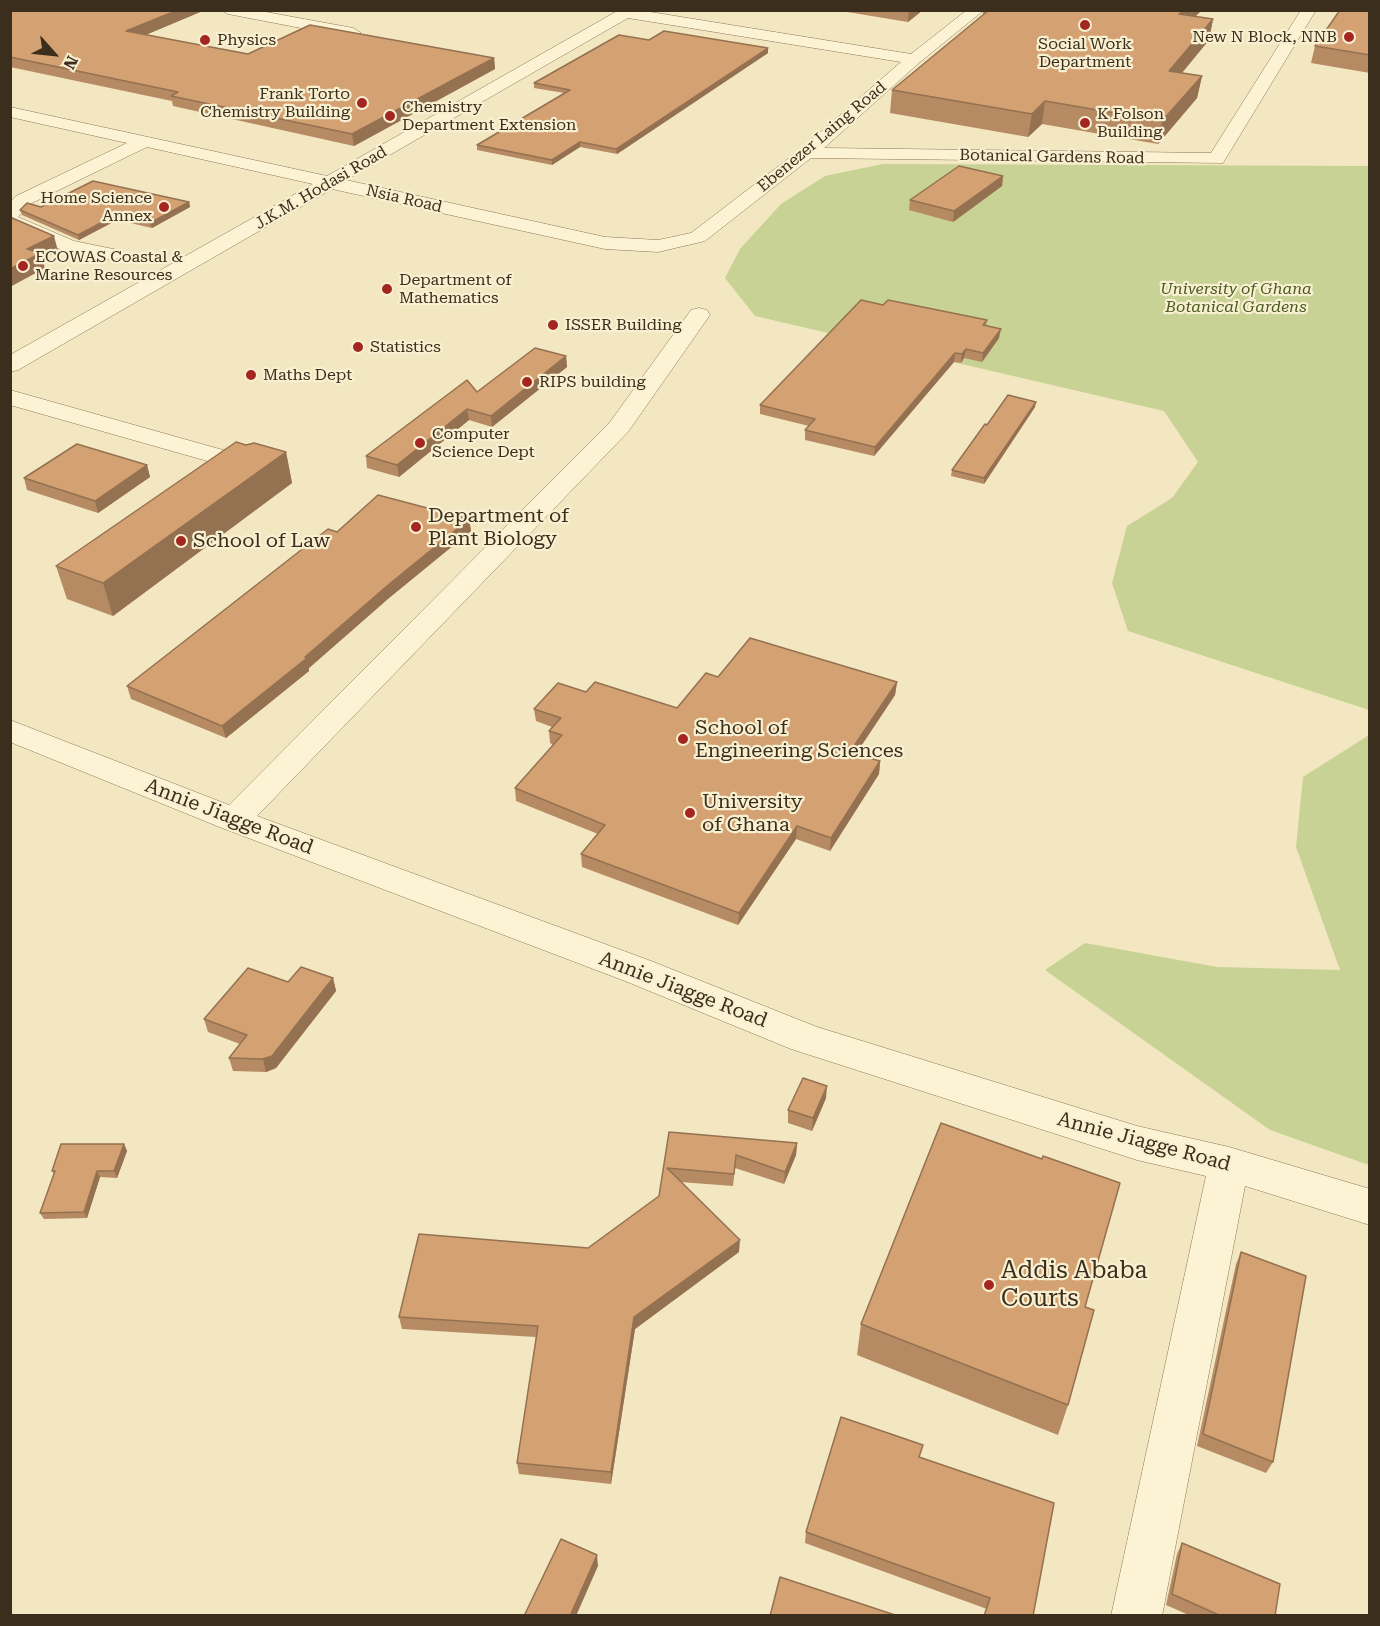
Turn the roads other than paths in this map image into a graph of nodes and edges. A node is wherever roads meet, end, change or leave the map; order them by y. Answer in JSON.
{"nodes":[{"id":1,"x":228,"y":10,"type":"edge"},
{"id":2,"x":977,"y":10,"type":"edge"},
{"id":3,"x":1310,"y":10,"type":"edge"},
{"id":4,"x":629,"y":12,"type":"edge"},
{"id":5,"x":372,"y":37,"type":"edge"},
{"id":6,"x":910,"y":41,"type":"dead end"},
{"id":7,"x":933,"y":45,"type":"junction"},
{"id":8,"x":914,"y":59,"type":"junction"},
{"id":9,"x":512,"y":62,"type":"dead end"},
{"id":10,"x":535,"y":66,"type":"junction"},
{"id":11,"x":10,"y":112,"type":"edge"},
{"id":12,"x":836,"y":128,"type":"junction"},
{"id":13,"x":146,"y":141,"type":"junction"},
{"id":14,"x":807,"y":153,"type":"junction"},
{"id":15,"x":886,"y":154,"type":"junction"},
{"id":16,"x":330,"y":182,"type":"junction"},
{"id":17,"x":10,"y":214,"type":"edge"},
{"id":18,"x":10,"y":220,"type":"edge"},
{"id":19,"x":658,"y":246,"type":"joint"},
{"id":20,"x":111,"y":254,"type":"dead end"},
{"id":21,"x":699,"y":315,"type":"dead end"},
{"id":22,"x":10,"y":365,"type":"edge"},
{"id":23,"x":10,"y":396,"type":"edge"},
{"id":24,"x":253,"y":466,"type":"edge"},
{"id":25,"x":10,"y":730,"type":"edge"},
{"id":26,"x":234,"y":820,"type":"junction"},
{"id":27,"x":1229,"y":1164,"type":"junction"},
{"id":28,"x":1370,"y":1207,"type":"edge"},
{"id":29,"x":1137,"y":1616,"type":"edge"}],
"edges":[{"from":1,"to":5,"type":"street"},
{"from":2,"to":7,"type":"street","name":"Ebenezer Laing Road"},
{"from":3,"to":15,"type":"street","name":"Botanical Gardens Road"},
{"from":4,"to":8,"type":"street"},
{"from":4,"to":10,"type":"street","name":"J.K.M. Hodasi Road"},
{"from":6,"to":7,"type":"street"},
{"from":7,"to":8,"type":"street","name":"Ebenezer Laing Road"},
{"from":8,"to":12,"type":"street","name":"Ebenezer Laing Road"},
{"from":9,"to":10,"type":"street"},
{"from":10,"to":16,"type":"street","name":"J.K.M. Hodasi Road"},
{"from":11,"to":13,"type":"street","name":"Nsia Road"},
{"from":12,"to":14,"type":"street","name":"Ebenezer Laing Road"},
{"from":12,"to":15,"type":"street","name":"Botanical Gardens Road"},
{"from":13,"to":16,"type":"street","name":"Nsia Road"},
{"from":13,"to":17,"type":"street"},
{"from":14,"to":15,"type":"street","name":"Botanical Gardens Road"},
{"from":14,"to":19,"type":"street","name":"Ebenezer Laing Road"},
{"from":16,"to":19,"type":"street","name":"Nsia Road"},
{"from":16,"to":22,"type":"street","name":"J.K.M. Hodasi Road"},
{"from":18,"to":20,"type":"street"},
{"from":21,"to":26,"type":"street"},
{"from":23,"to":24,"type":"street"},
{"from":25,"to":26,"type":"street","name":"Annie Jiagge Road"},
{"from":26,"to":27,"type":"street","name":"Annie Jiagge Road"},
{"from":27,"to":28,"type":"street","name":"Annie Jiagge Road"},
{"from":27,"to":29,"type":"street"}]}
